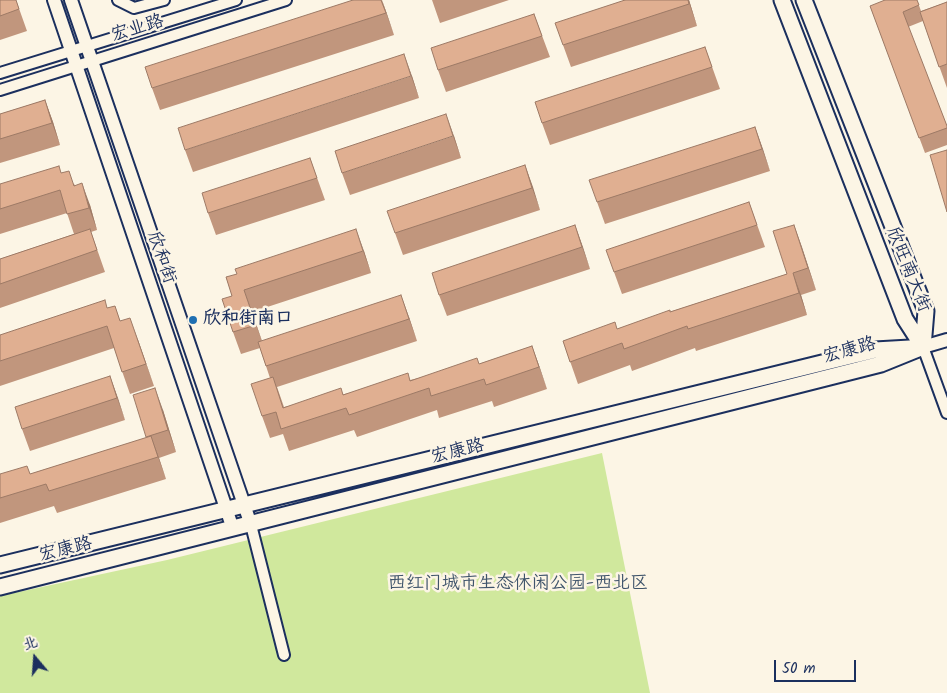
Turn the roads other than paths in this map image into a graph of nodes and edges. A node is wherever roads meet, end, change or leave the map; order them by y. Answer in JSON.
{"nodes":[{"id":1,"x":54,"y":0,"type":"edge"},
{"id":2,"x":71,"y":0,"type":"edge"},
{"id":3,"x":118,"y":0,"type":"edge"},
{"id":4,"x":164,"y":0,"type":"edge"},
{"id":5,"x":236,"y":0,"type":"edge"},
{"id":6,"x":286,"y":0,"type":"edge"},
{"id":7,"x":782,"y":0,"type":"edge"},
{"id":8,"x":806,"y":4,"type":"edge"},
{"id":9,"x":87,"y":46,"type":"junction"},
{"id":10,"x":71,"y":50,"type":"junction"},
{"id":11,"x":92,"y":61,"type":"junction"},
{"id":12,"x":76,"y":65,"type":"junction"},
{"id":13,"x":0,"y":73,"type":"edge"},
{"id":14,"x":0,"y":90,"type":"edge"},
{"id":15,"x":132,"y":179,"type":"junction"},
{"id":16,"x":116,"y":185,"type":"junction"},
{"id":17,"x":947,"y":340,"type":"edge"},
{"id":18,"x":924,"y":347,"type":"junction"},
{"id":19,"x":203,"y":380,"type":"junction"},
{"id":20,"x":186,"y":384,"type":"junction"},
{"id":21,"x":947,"y":413,"type":"edge"},
{"id":22,"x":246,"y":505,"type":"junction"},
{"id":23,"x":227,"y":509,"type":"junction"},
{"id":24,"x":251,"y":525,"type":"junction"},
{"id":25,"x":233,"y":529,"type":"junction"},
{"id":26,"x":0,"y":564,"type":"edge"},
{"id":27,"x":0,"y":587,"type":"edge"},
{"id":28,"x":284,"y":656,"type":"dead end"}],
"edges":[{"from":1,"to":10,"type":"street","name":"欣和街"},
{"from":2,"to":9,"type":"street","name":"欣和街"},
{"from":3,"to":4,"type":"street"},
{"from":5,"to":9,"type":"street","name":"宏业路"},
{"from":6,"to":11,"type":"street","name":"宏业路"},
{"from":7,"to":18,"type":"main road","name":"欣旺南大街"},
{"from":8,"to":18,"type":"main road","name":"欣旺南大街"},
{"from":9,"to":10,"type":"street","name":"宏业路"},
{"from":9,"to":11,"type":"street","name":"欣和街"},
{"from":10,"to":12,"type":"street","name":"欣和街"},
{"from":10,"to":13,"type":"street","name":"宏业路"},
{"from":11,"to":12,"type":"street","name":"宏业路"},
{"from":11,"to":15,"type":"street","name":"欣和街"},
{"from":12,"to":14,"type":"street","name":"宏业路"},
{"from":12,"to":16,"type":"street","name":"欣和街"},
{"from":15,"to":16,"type":"street"},
{"from":15,"to":19,"type":"street","name":"欣和街"},
{"from":16,"to":20,"type":"street","name":"欣和街"},
{"from":17,"to":18,"type":"street","name":"宏康路"},
{"from":18,"to":21,"type":"street"},
{"from":18,"to":22,"type":"main road","name":"宏康路"},
{"from":18,"to":24,"type":"main road","name":"宏康路"},
{"from":19,"to":20,"type":"street"},
{"from":19,"to":22,"type":"street","name":"欣和街"},
{"from":20,"to":23,"type":"street","name":"欣和街"},
{"from":22,"to":23,"type":"main road","name":"宏康路"},
{"from":22,"to":24,"type":"street","name":"欣和街"},
{"from":23,"to":25,"type":"street","name":"欣和街"},
{"from":23,"to":26,"type":"main road","name":"宏康路"},
{"from":24,"to":25,"type":"main road","name":"宏康路"},
{"from":24,"to":28,"type":"street"},
{"from":25,"to":27,"type":"main road","name":"宏康路"}]}
